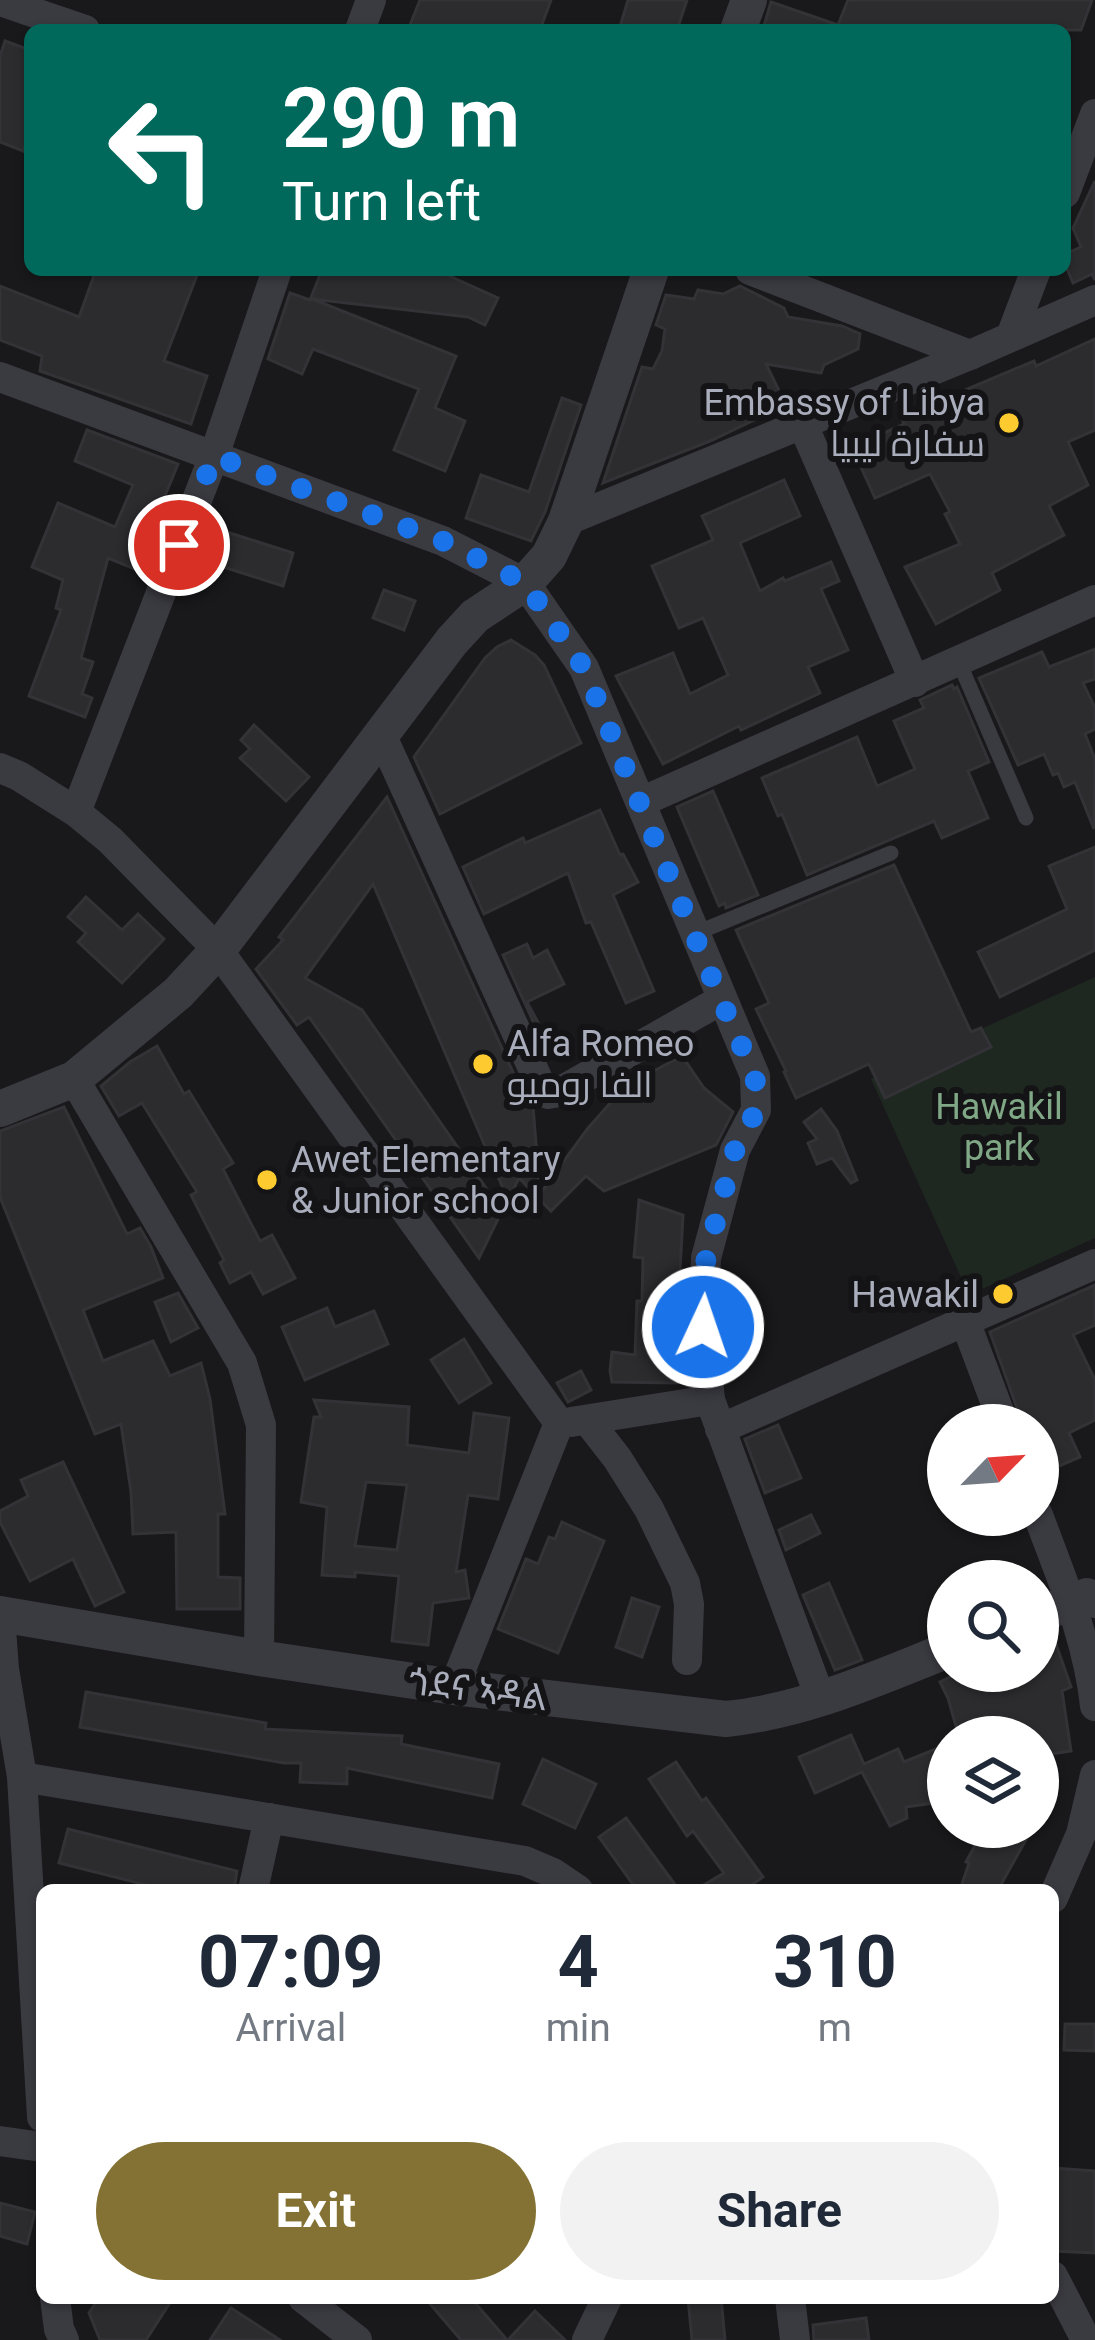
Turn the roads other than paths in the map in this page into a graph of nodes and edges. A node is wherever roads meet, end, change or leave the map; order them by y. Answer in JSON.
{"nodes":[{"id":1,"x":0,"y":1,"type":"edge"},
{"id":2,"x":68,"y":24,"type":"edge"},
{"id":3,"x":1095,"y":113,"type":"edge"},
{"id":4,"x":1071,"y":178,"type":"edge"},
{"id":5,"x":275,"y":276,"type":"edge"},
{"id":6,"x":649,"y":276,"type":"edge"},
{"id":7,"x":766,"y":276,"type":"edge"},
{"id":8,"x":1034,"y":276,"type":"edge"},
{"id":9,"x":1095,"y":300,"type":"edge"},
{"id":10,"x":1011,"y":336,"type":"junction"},
{"id":11,"x":970,"y":355,"type":"junction"},
{"id":12,"x":0,"y":376,"type":"edge"},
{"id":13,"x":803,"y":425,"type":"junction"},
{"id":14,"x":214,"y":456,"type":"junction"},
{"id":15,"x":566,"y":521,"type":"junction"},
{"id":16,"x":525,"y":583,"type":"junction"},
{"id":17,"x":1095,"y":601,"type":"edge"},
{"id":18,"x":959,"y":662,"type":"junction"},
{"id":19,"x":915,"y":682,"type":"junction"},
{"id":20,"x":380,"y":732,"type":"junction"},
{"id":21,"x":0,"y":768,"type":"edge"},
{"id":22,"x":641,"y":802,"type":"junction"},
{"id":23,"x":76,"y":812,"type":"junction"},
{"id":24,"x":1026,"y":818,"type":"dead end"},
{"id":25,"x":891,"y":853,"type":"dead end"},
{"id":26,"x":694,"y":934,"type":"junction"},
{"id":27,"x":218,"y":950,"type":"junction"},
{"id":28,"x":721,"y":1000,"type":"junction"},
{"id":29,"x":74,"y":1079,"type":"junction"},
{"id":30,"x":0,"y":1109,"type":"edge"},
{"id":31,"x":1095,"y":1264,"type":"edge"},
{"id":32,"x":965,"y":1321,"type":"junction"},
{"id":33,"x":996,"y":1404,"type":"edge"},
{"id":34,"x":715,"y":1414,"type":"junction"},
{"id":35,"x":573,"y":1422,"type":"junction"},
{"id":36,"x":1048,"y":1536,"type":"edge"},
{"id":37,"x":1077,"y":1601,"type":"edge"},
{"id":38,"x":0,"y":1614,"type":"edge"},
{"id":39,"x":260,"y":1658,"type":"junction"},
{"id":40,"x":927,"y":1658,"type":"edge"},
{"id":41,"x":687,"y":1660,"type":"dead end"},
{"id":42,"x":2,"y":1670,"type":"edge"},
{"id":43,"x":454,"y":1687,"type":"junction"},
{"id":44,"x":821,"y":1700,"type":"junction"},
{"id":45,"x":1095,"y":1706,"type":"edge"},
{"id":46,"x":1095,"y":1775,"type":"edge"},
{"id":47,"x":22,"y":1777,"type":"junction"},
{"id":48,"x":268,"y":1818,"type":"junction"},
{"id":49,"x":254,"y":1884,"type":"edge"},
{"id":50,"x":569,"y":1884,"type":"edge"},
{"id":51,"x":1059,"y":1884,"type":"edge"},
{"id":52,"x":36,"y":2015,"type":"edge"},
{"id":53,"x":0,"y":2141,"type":"edge"},
{"id":54,"x":36,"y":2146,"type":"edge"},
{"id":55,"x":1059,"y":2288,"type":"edge"},
{"id":56,"x":56,"y":2304,"type":"edge"},
{"id":57,"x":310,"y":2304,"type":"edge"},
{"id":58,"x":605,"y":2304,"type":"edge"},
{"id":59,"x":791,"y":2304,"type":"edge"},
{"id":60,"x":64,"y":2340,"type":"edge"},
{"id":61,"x":357,"y":2340,"type":"edge"},
{"id":62,"x":587,"y":2340,"type":"edge"},
{"id":63,"x":795,"y":2340,"type":"edge"},
{"id":64,"x":1086,"y":2340,"type":"edge"}],
"edges":[{"from":1,"to":2,"type":"street"},
{"from":3,"to":4,"type":"street"},
{"from":5,"to":14,"type":"street"},
{"from":6,"to":15,"type":"street"},
{"from":7,"to":11,"type":"street"},
{"from":8,"to":10,"type":"street"},
{"from":9,"to":10,"type":"street"},
{"from":10,"to":11,"type":"street"},
{"from":11,"to":13,"type":"street"},
{"from":12,"to":14,"type":"street"},
{"from":13,"to":15,"type":"street"},
{"from":13,"to":19,"type":"street"},
{"from":14,"to":16,"type":"street"},
{"from":14,"to":23,"type":"street"},
{"from":15,"to":16,"type":"street"},
{"from":16,"to":20,"type":"street"},
{"from":16,"to":22,"type":"street"},
{"from":17,"to":18,"type":"street"},
{"from":18,"to":19,"type":"street"},
{"from":18,"to":24,"type":"lane"},
{"from":19,"to":22,"type":"street"},
{"from":20,"to":27,"type":"street"},
{"from":20,"to":28,"type":"street"},
{"from":21,"to":23,"type":"street"},
{"from":22,"to":26,"type":"street"},
{"from":23,"to":27,"type":"street"},
{"from":25,"to":26,"type":"lane"},
{"from":26,"to":28,"type":"street"},
{"from":27,"to":29,"type":"street"},
{"from":27,"to":35,"type":"street"},
{"from":28,"to":34,"type":"street"},
{"from":29,"to":30,"type":"street"},
{"from":29,"to":39,"type":"street"},
{"from":31,"to":32,"type":"street"},
{"from":32,"to":33,"type":"street"},
{"from":32,"to":34,"type":"street"},
{"from":34,"to":35,"type":"street"},
{"from":34,"to":44,"type":"street"},
{"from":35,"to":41,"type":"street"},
{"from":35,"to":43,"type":"street"},
{"from":36,"to":37,"type":"street"},
{"from":37,"to":45,"type":"street"},
{"from":38,"to":39,"type":"street","name":"ጎደና ኣዳል"},
{"from":38,"to":42,"type":"street"},
{"from":39,"to":43,"type":"street","name":"ጎደና ኣዳል"},
{"from":40,"to":44,"type":"street","name":"ጎደና ኣዳል"},
{"from":42,"to":47,"type":"street"},
{"from":43,"to":44,"type":"street","name":"ጎደና ኣዳል"},
{"from":46,"to":51,"type":"street"},
{"from":47,"to":48,"type":"street"},
{"from":47,"to":52,"type":"street"},
{"from":48,"to":49,"type":"street"},
{"from":48,"to":50,"type":"street"},
{"from":53,"to":54,"type":"street"},
{"from":55,"to":64,"type":"street"},
{"from":56,"to":60,"type":"street"},
{"from":57,"to":61,"type":"street"},
{"from":58,"to":62,"type":"street"},
{"from":59,"to":63,"type":"street"}]}
